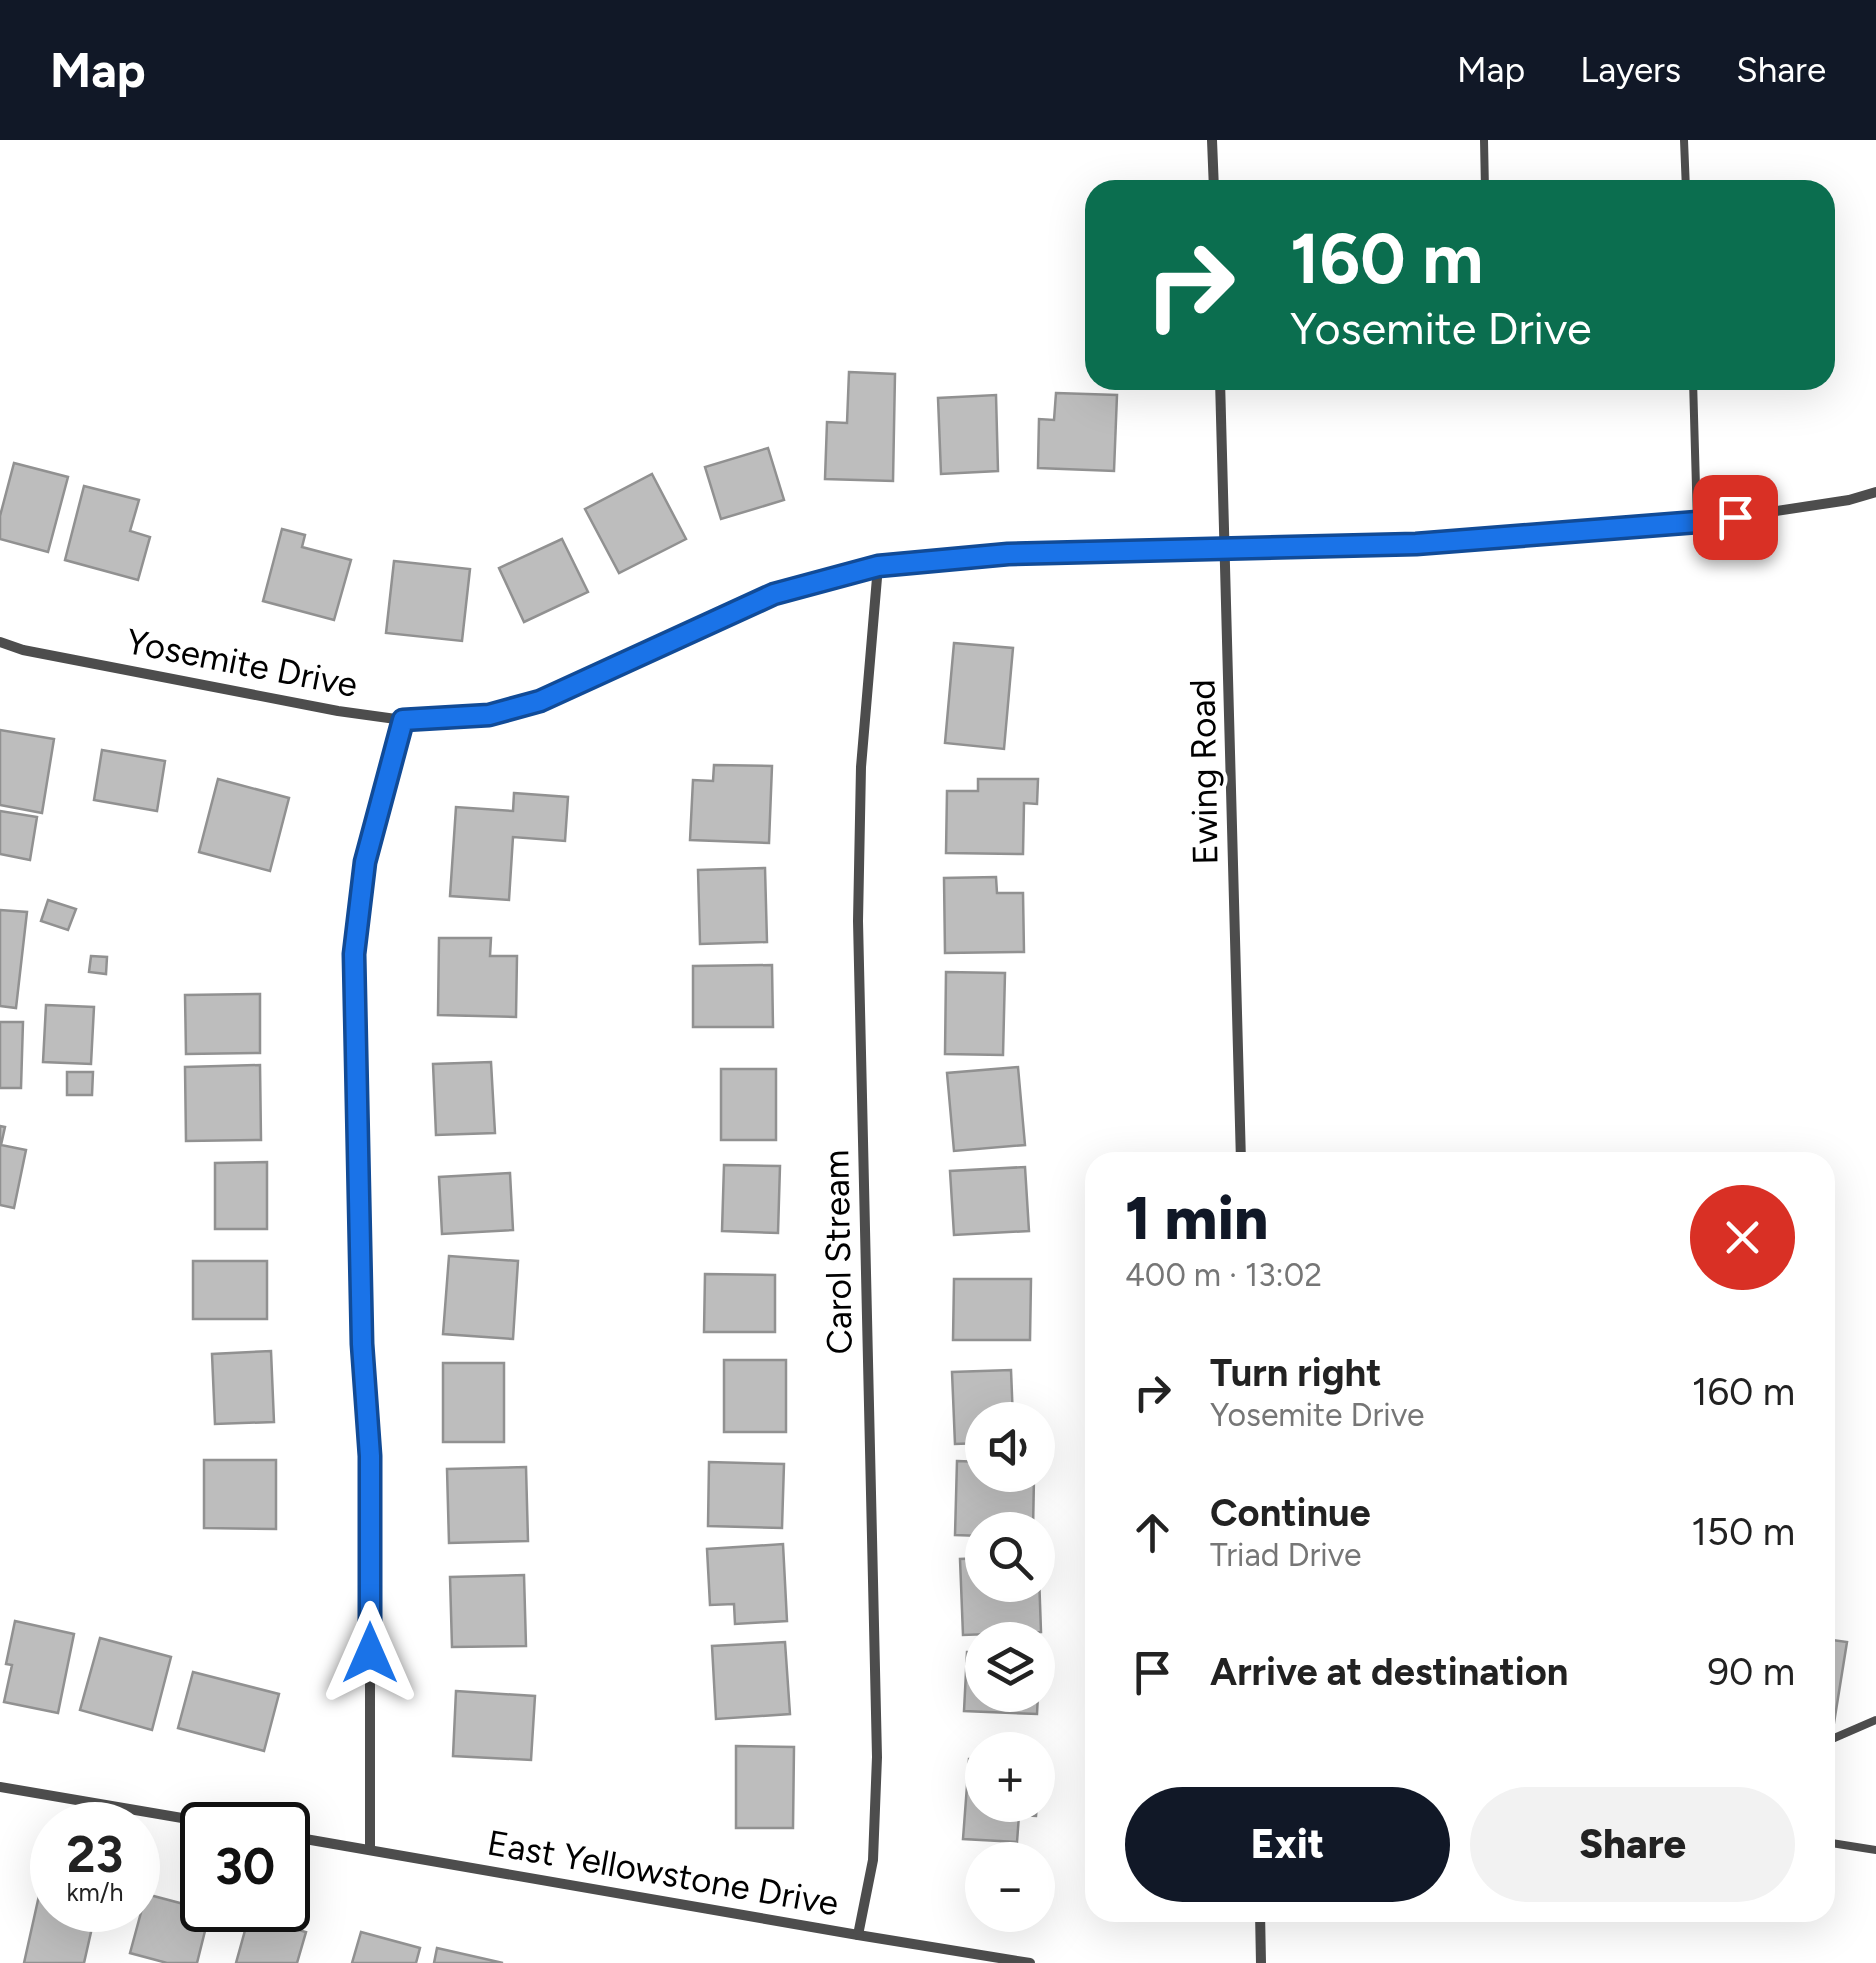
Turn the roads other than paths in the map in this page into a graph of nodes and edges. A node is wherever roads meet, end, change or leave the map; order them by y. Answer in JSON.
{"nodes":[{"id":1,"x":1212,"y":140,"type":"edge"},
{"id":2,"x":1484,"y":140,"type":"edge"},
{"id":3,"x":1684,"y":140,"type":"edge"},
{"id":4,"x":1214,"y":180,"type":"edge"},
{"id":5,"x":1485,"y":180,"type":"edge"},
{"id":6,"x":1686,"y":180,"type":"edge"},
{"id":7,"x":1220,"y":390,"type":"edge"},
{"id":8,"x":1693,"y":390,"type":"edge"},
{"id":9,"x":1876,"y":492,"type":"edge"},
{"id":10,"x":1697,"y":522,"type":"junction"},
{"id":11,"x":1226,"y":548,"type":"junction"},
{"id":12,"x":878,"y":566,"type":"junction"},
{"id":13,"x":0,"y":642,"type":"edge"},
{"id":14,"x":403,"y":720,"type":"junction"},
{"id":15,"x":1242,"y":1152,"type":"edge"},
{"id":16,"x":1876,"y":1720,"type":"edge"},
{"id":17,"x":1835,"y":1738,"type":"edge"},
{"id":18,"x":0,"y":1787,"type":"edge"},
{"id":19,"x":180,"y":1818,"type":"edge"},
{"id":20,"x":310,"y":1840,"type":"edge"},
{"id":21,"x":1835,"y":1844,"type":"edge"},
{"id":22,"x":370,"y":1850,"type":"junction"},
{"id":23,"x":1876,"y":1850,"type":"edge"},
{"id":24,"x":1260,"y":1922,"type":"edge"},
{"id":25,"x":858,"y":1936,"type":"junction"},
{"id":26,"x":1030,"y":1963,"type":"edge"},
{"id":27,"x":1262,"y":1963,"type":"edge"}],
"edges":[{"from":1,"to":4,"type":"street"},
{"from":2,"to":5,"type":"lane"},
{"from":3,"to":6,"type":"lane"},
{"from":7,"to":11,"type":"street","name":"Ewing Road"},
{"from":8,"to":10,"type":"lane"},
{"from":9,"to":10,"type":"street","name":"Yosemite Drive"},
{"from":10,"to":11,"type":"street","name":"Yosemite Drive"},
{"from":11,"to":12,"type":"street","name":"Yosemite Drive"},
{"from":11,"to":15,"type":"street","name":"Ewing Road"},
{"from":12,"to":14,"type":"street","name":"Yosemite Drive"},
{"from":12,"to":25,"type":"street","name":"Carol Stream"},
{"from":13,"to":14,"type":"street","name":"Yosemite Drive"},
{"from":14,"to":22,"type":"street"},
{"from":16,"to":17,"type":"lane"},
{"from":18,"to":19,"type":"street"},
{"from":20,"to":22,"type":"street","name":"East Yellowstone Drive"},
{"from":21,"to":23,"type":"lane"},
{"from":22,"to":25,"type":"street","name":"East Yellowstone Drive"},
{"from":24,"to":27,"type":"street"},
{"from":25,"to":26,"type":"street","name":"East Yellowstone Drive"}]}
